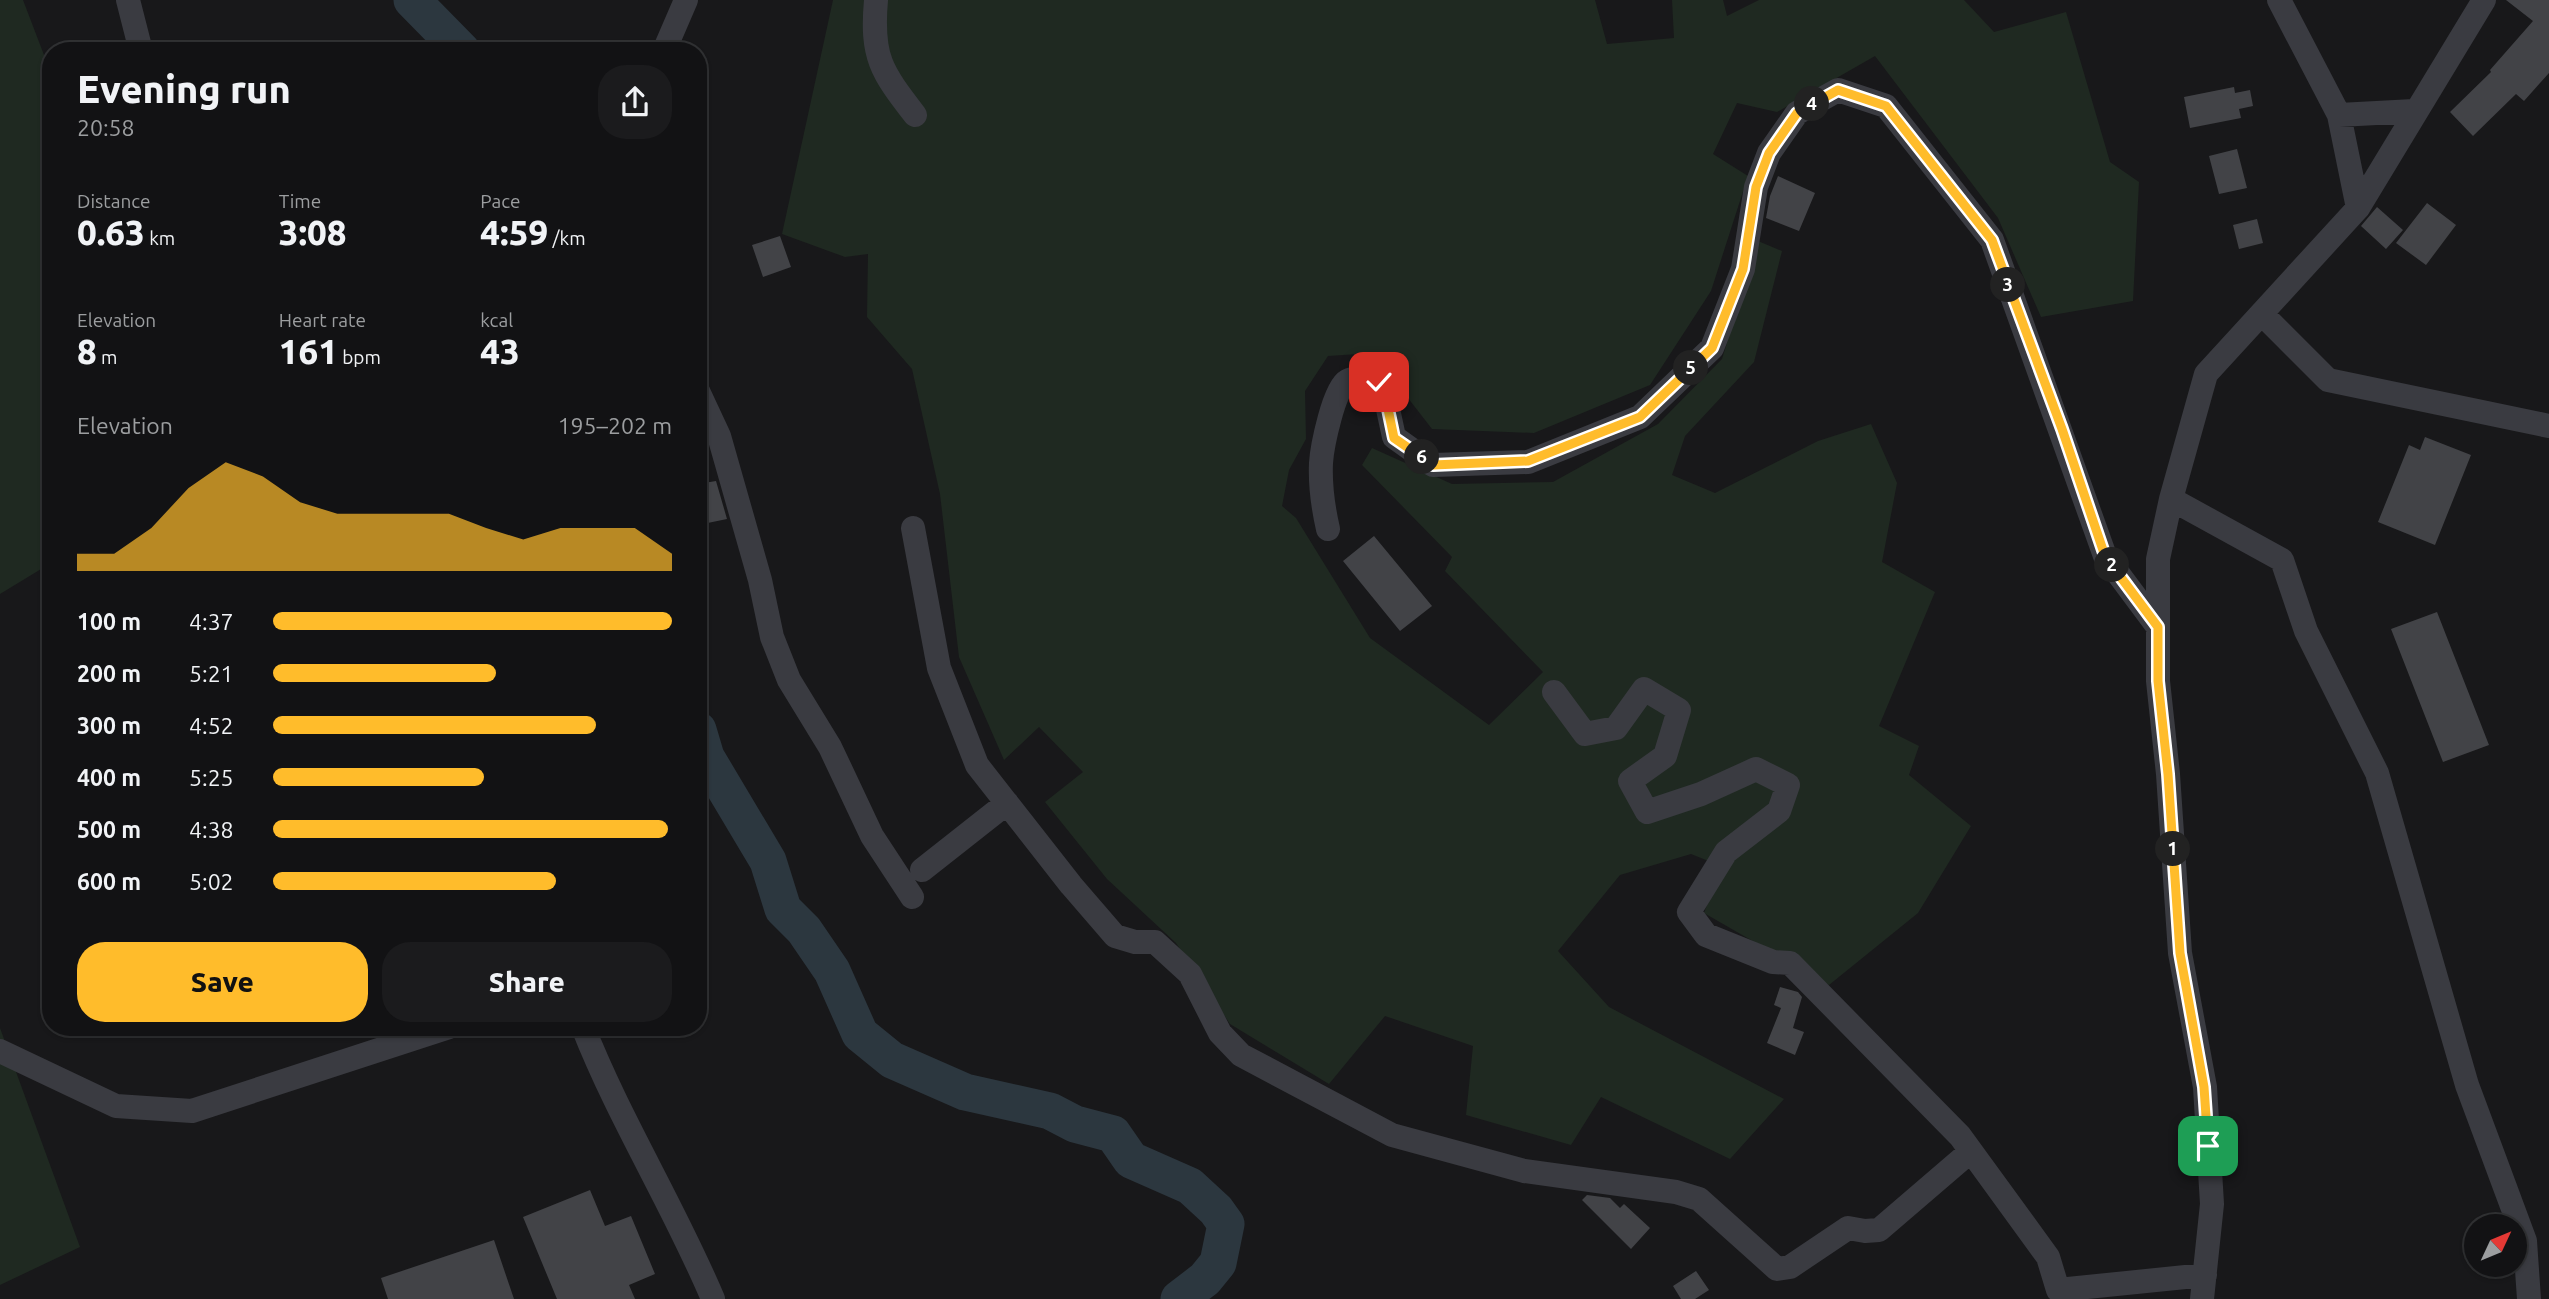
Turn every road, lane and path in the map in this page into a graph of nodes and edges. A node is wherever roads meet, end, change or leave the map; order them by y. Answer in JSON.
{"nodes":[{"id":1,"x":128,"y":0,"type":"edge"},
{"id":2,"x":686,"y":0,"type":"edge"},
{"id":3,"x":876,"y":0,"type":"edge"},
{"id":4,"x":2279,"y":0,"type":"edge"},
{"id":5,"x":2484,"y":0,"type":"edge"},
{"id":6,"x":139,"y":42,"type":"edge"},
{"id":7,"x":668,"y":42,"type":"edge"},
{"id":8,"x":2414,"y":111,"type":"junction"},
{"id":9,"x":915,"y":115,"type":"dead end"},
{"id":10,"x":2339,"y":115,"type":"junction"},
{"id":11,"x":2358,"y":208,"type":"junction"},
{"id":12,"x":2263,"y":315,"type":"junction"},
{"id":13,"x":707,"y":410,"type":"edge"},
{"id":14,"x":2549,"y":426,"type":"edge"},
{"id":15,"x":2171,"y":499,"type":"junction"},
{"id":16,"x":913,"y":528,"type":"dead end"},
{"id":17,"x":1328,"y":529,"type":"dead end"},
{"id":18,"x":2158,"y":627,"type":"junction"},
{"id":19,"x":1554,"y":692,"type":"dead end"},
{"id":20,"x":1007,"y":803,"type":"junction"},
{"id":21,"x":922,"y":870,"type":"dead end"},
{"id":22,"x":912,"y":897,"type":"dead end"},
{"id":23,"x":421,"y":1036,"type":"edge"},
{"id":24,"x":586,"y":1036,"type":"edge"},
{"id":25,"x":0,"y":1052,"type":"edge"},
{"id":26,"x":1971,"y":1151,"type":"junction"},
{"id":27,"x":2204,"y":1287,"type":"edge"},
{"id":28,"x":712,"y":1299,"type":"edge"},
{"id":29,"x":2529,"y":1299,"type":"edge"}],
"edges":[{"from":1,"to":6,"type":"street"},
{"from":2,"to":7,"type":"street"},
{"from":3,"to":9,"type":"street"},
{"from":4,"to":10,"type":"street"},
{"from":5,"to":8,"type":"street"},
{"from":8,"to":10,"type":"street"},
{"from":8,"to":11,"type":"street"},
{"from":10,"to":11,"type":"street"},
{"from":11,"to":12,"type":"street"},
{"from":12,"to":14,"type":"street"},
{"from":12,"to":15,"type":"street"},
{"from":13,"to":22,"type":"street"},
{"from":15,"to":18,"type":"street"},
{"from":15,"to":29,"type":"street"},
{"from":16,"to":20,"type":"street"},
{"from":17,"to":18,"type":"street"},
{"from":18,"to":27,"type":"street"},
{"from":19,"to":26,"type":"street"},
{"from":20,"to":21,"type":"street"},
{"from":20,"to":26,"type":"street"},
{"from":23,"to":25,"type":"street"},
{"from":24,"to":28,"type":"street"},
{"from":26,"to":27,"type":"street"}]}
